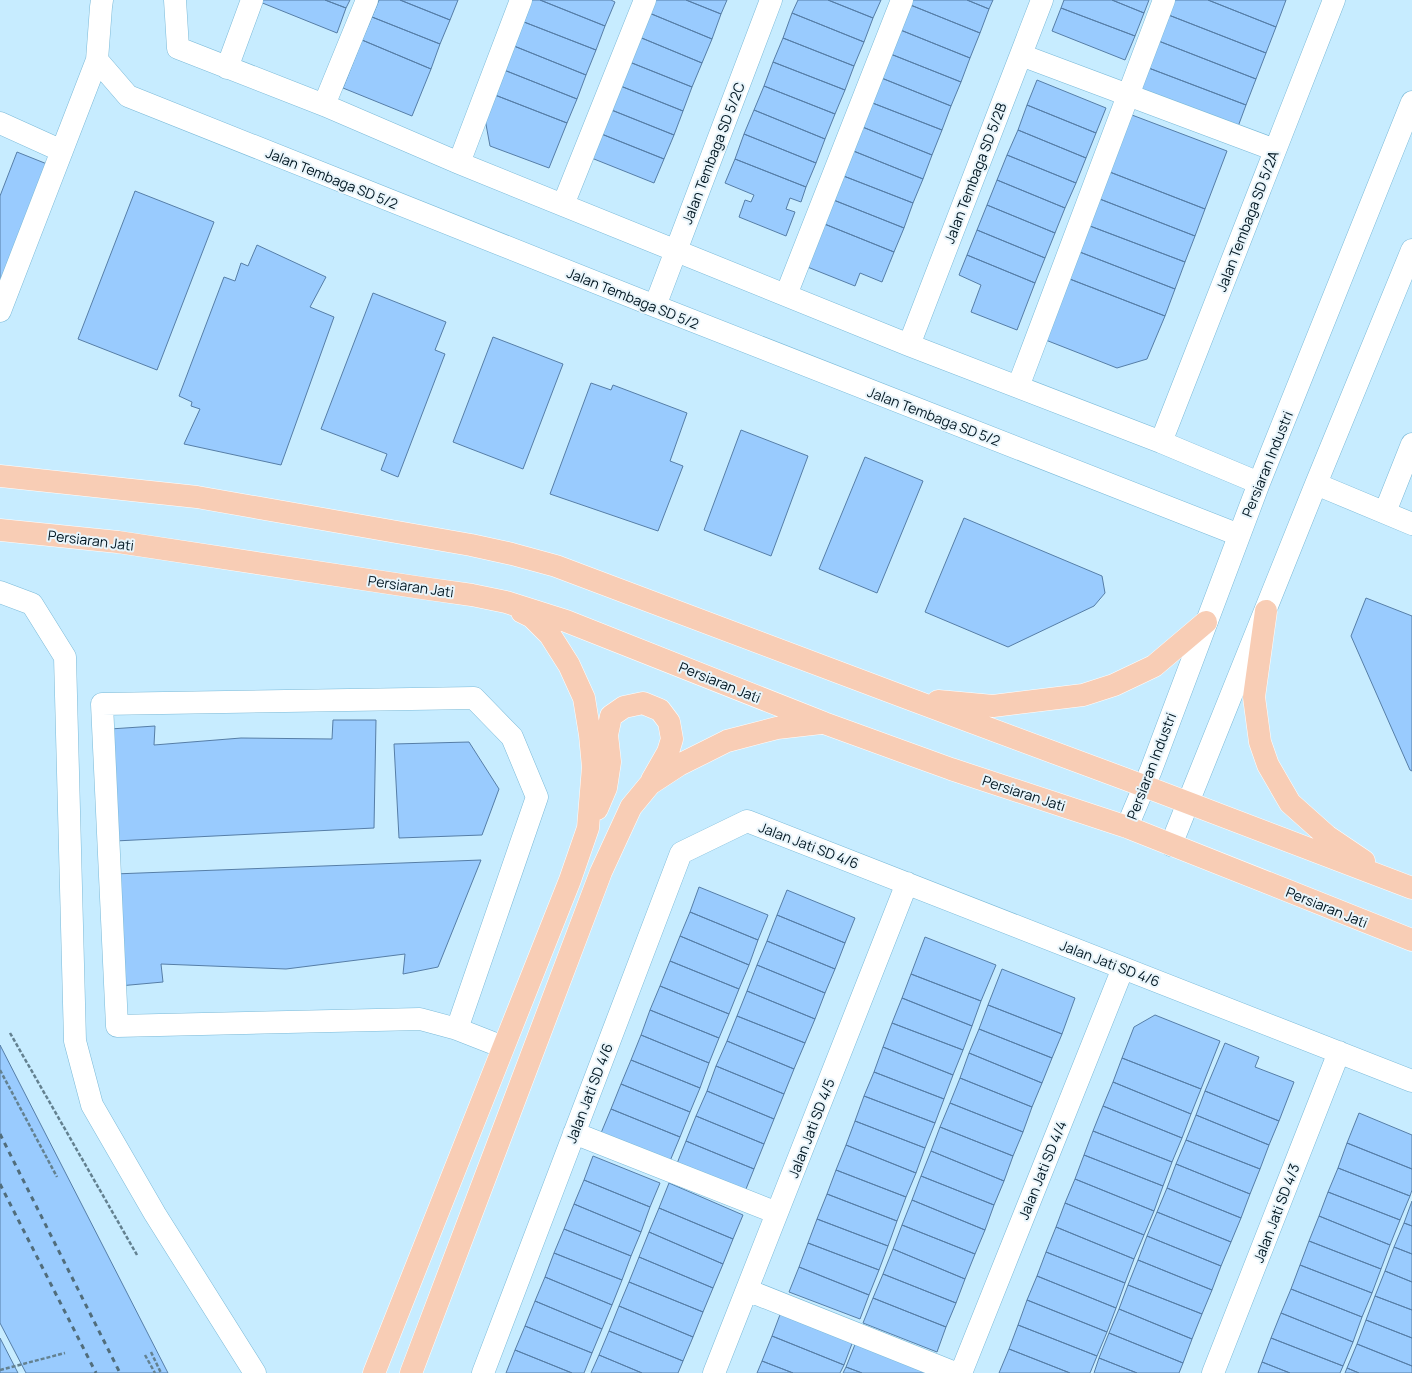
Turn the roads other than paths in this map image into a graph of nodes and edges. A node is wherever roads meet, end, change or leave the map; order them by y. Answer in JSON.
{"nodes":[{"id":1,"x":102,"y":0,"type":"edge"},
{"id":2,"x":175,"y":0,"type":"edge"},
{"id":3,"x":252,"y":0,"type":"edge"},
{"id":4,"x":367,"y":0,"type":"edge"},
{"id":5,"x":521,"y":0,"type":"edge"},
{"id":6,"x":645,"y":0,"type":"edge"},
{"id":7,"x":771,"y":0,"type":"edge"},
{"id":8,"x":902,"y":0,"type":"edge"},
{"id":9,"x":1042,"y":0,"type":"edge"},
{"id":10,"x":1164,"y":0,"type":"edge"},
{"id":11,"x":1334,"y":0,"type":"edge"},
{"id":12,"x":1021,"y":55,"type":"junction"},
{"id":13,"x":97,"y":60,"type":"junction"},
{"id":14,"x":227,"y":68,"type":"junction"},
{"id":15,"x":1128,"y":94,"type":"junction"},
{"id":16,"x":1412,"y":102,"type":"edge"},
{"id":17,"x":324,"y":106,"type":"junction"},
{"id":18,"x":0,"y":123,"type":"edge"},
{"id":19,"x":1275,"y":150,"type":"junction"},
{"id":20,"x":62,"y":151,"type":"junction"},
{"id":21,"x":459,"y":163,"type":"junction"},
{"id":22,"x":563,"y":205,"type":"junction"},
{"id":23,"x":676,"y":250,"type":"junction"},
{"id":24,"x":1412,"y":250,"type":"edge"},
{"id":25,"x":786,"y":295,"type":"junction"},
{"id":26,"x":655,"y":306,"type":"junction"},
{"id":27,"x":0,"y":311,"type":"edge"},
{"id":28,"x":909,"y":345,"type":"junction"},
{"id":29,"x":1018,"y":387,"type":"junction"},
{"id":30,"x":1161,"y":442,"type":"junction"},
{"id":31,"x":1412,"y":444,"type":"edge"},
{"id":32,"x":0,"y":476,"type":"edge"},
{"id":33,"x":1259,"y":483,"type":"junction"},
{"id":34,"x":1316,"y":484,"type":"junction"},
{"id":35,"x":1385,"y":512,"type":"junction"},
{"id":36,"x":1412,"y":524,"type":"edge"},
{"id":37,"x":0,"y":530,"type":"edge"},
{"id":38,"x":1239,"y":535,"type":"junction"},
{"id":39,"x":0,"y":592,"type":"edge"},
{"id":40,"x":506,"y":602,"type":"junction"},
{"id":41,"x":1266,"y":611,"type":"junction"},
{"id":42,"x":1206,"y":622,"type":"junction"},
{"id":43,"x":906,"y":698,"type":"junction"},
{"id":44,"x":824,"y":723,"type":"junction"},
{"id":45,"x":650,"y":784,"type":"junction"},
{"id":46,"x":1144,"y":786,"type":"junction"},
{"id":47,"x":1188,"y":803,"type":"junction"},
{"id":48,"x":1127,"y":827,"type":"junction"},
{"id":49,"x":588,"y":828,"type":"junction"},
{"id":50,"x":1171,"y":845,"type":"junction"},
{"id":51,"x":1391,"y":880,"type":"junction"},
{"id":52,"x":907,"y":883,"type":"junction"},
{"id":53,"x":1412,"y":888,"type":"edge"},
{"id":54,"x":1412,"y":940,"type":"edge"},
{"id":55,"x":1123,"y":968,"type":"junction"},
{"id":56,"x":457,"y":1029,"type":"junction"},
{"id":57,"x":503,"y":1047,"type":"junction"},
{"id":58,"x":1339,"y":1052,"type":"junction"},
{"id":59,"x":1412,"y":1081,"type":"edge"},
{"id":60,"x":574,"y":1133,"type":"junction"},
{"id":61,"x":777,"y":1213,"type":"junction"},
{"id":62,"x":747,"y":1290,"type":"junction"},
{"id":63,"x":255,"y":1373,"type":"edge"},
{"id":64,"x":374,"y":1373,"type":"edge"},
{"id":65,"x":411,"y":1373,"type":"edge"},
{"id":66,"x":483,"y":1373,"type":"edge"},
{"id":67,"x":714,"y":1373,"type":"edge"},
{"id":68,"x":955,"y":1373,"type":"edge"},
{"id":69,"x":961,"y":1373,"type":"edge"},
{"id":70,"x":1213,"y":1373,"type":"edge"}],
"edges":[{"from":1,"to":13,"type":"street"},
{"from":2,"to":14,"type":"street"},
{"from":3,"to":14,"type":"street"},
{"from":4,"to":17,"type":"street"},
{"from":5,"to":21,"type":"street"},
{"from":6,"to":22,"type":"street"},
{"from":7,"to":23,"type":"street","name":"Jalan Tembaga SD 5/2C"},
{"from":8,"to":25,"type":"street"},
{"from":9,"to":12,"type":"street","name":"Jalan Tembaga SD 5/2B"},
{"from":10,"to":15,"type":"street"},
{"from":11,"to":19,"type":"street","name":"Jalan Tembaga SD 5/2A"},
{"from":12,"to":15,"type":"street"},
{"from":12,"to":28,"type":"street","name":"Jalan Tembaga SD 5/2B"},
{"from":13,"to":20,"type":"street"},
{"from":13,"to":26,"type":"street","name":"Jalan Tembaga SD 5/2"},
{"from":14,"to":17,"type":"street"},
{"from":15,"to":19,"type":"street"},
{"from":15,"to":29,"type":"street"},
{"from":16,"to":33,"type":"street","name":"Persiaran Industri"},
{"from":17,"to":21,"type":"street"},
{"from":18,"to":20,"type":"street"},
{"from":19,"to":30,"type":"street","name":"Jalan Tembaga SD 5/2A"},
{"from":20,"to":27,"type":"street"},
{"from":21,"to":22,"type":"street"},
{"from":22,"to":23,"type":"street"},
{"from":23,"to":25,"type":"street"},
{"from":23,"to":26,"type":"street","name":"Jalan Tembaga SD 5/2C"},
{"from":24,"to":34,"type":"street"},
{"from":25,"to":28,"type":"street"},
{"from":26,"to":38,"type":"street","name":"Jalan Tembaga SD 5/2"},
{"from":28,"to":29,"type":"street"},
{"from":29,"to":30,"type":"street"},
{"from":30,"to":33,"type":"street"},
{"from":31,"to":35,"type":"street"},
{"from":32,"to":43,"type":"main road"},
{"from":33,"to":38,"type":"street","name":"Persiaran Industri"},
{"from":34,"to":35,"type":"street"},
{"from":34,"to":41,"type":"street"},
{"from":35,"to":36,"type":"street"},
{"from":37,"to":40,"type":"main road","name":"Persiaran Jati"},
{"from":38,"to":42,"type":"street","name":"Persiaran Industri"},
{"from":39,"to":63,"type":"street"},
{"from":40,"to":44,"type":"main road","name":"Persiaran Jati"},
{"from":40,"to":49,"type":"main road"},
{"from":41,"to":47,"type":"street"},
{"from":41,"to":51,"type":"main road"},
{"from":42,"to":43,"type":"main road"},
{"from":42,"to":46,"type":"street","name":"Persiaran Industri"},
{"from":43,"to":46,"type":"main road"},
{"from":44,"to":45,"type":"main road"},
{"from":44,"to":48,"type":"main road","name":"Persiaran Jati"},
{"from":45,"to":49,"type":"main road"},
{"from":45,"to":65,"type":"main road"},
{"from":46,"to":47,"type":"main road"},
{"from":46,"to":48,"type":"street","name":"Persiaran Industri"},
{"from":47,"to":50,"type":"street"},
{"from":47,"to":51,"type":"main road"},
{"from":48,"to":50,"type":"main road","name":"Persiaran Jati"},
{"from":49,"to":57,"type":"main road"},
{"from":50,"to":54,"type":"main road","name":"Persiaran Jati"},
{"from":51,"to":53,"type":"main road"},
{"from":52,"to":55,"type":"street","name":"Jalan Jati SD 4/6"},
{"from":52,"to":60,"type":"street","name":"Jalan Jati SD 4/6"},
{"from":52,"to":61,"type":"street","name":"Jalan Jati SD 4/5"},
{"from":55,"to":58,"type":"street","name":"Jalan Jati SD 4/6"},
{"from":55,"to":69,"type":"street","name":"Jalan Jati SD 4/4"},
{"from":56,"to":56,"type":"street"},
{"from":56,"to":57,"type":"street"},
{"from":57,"to":64,"type":"main road"},
{"from":58,"to":59,"type":"street","name":"Jalan Jati SD 4/6"},
{"from":58,"to":70,"type":"street","name":"Jalan Jati SD 4/3"},
{"from":60,"to":61,"type":"street"},
{"from":60,"to":66,"type":"street","name":"Jalan Jati SD 4/6"},
{"from":61,"to":62,"type":"street","name":"Jalan Jati SD 4/5"},
{"from":62,"to":67,"type":"street","name":"Jalan Jati SD 4/5"},
{"from":62,"to":68,"type":"street"}]}
